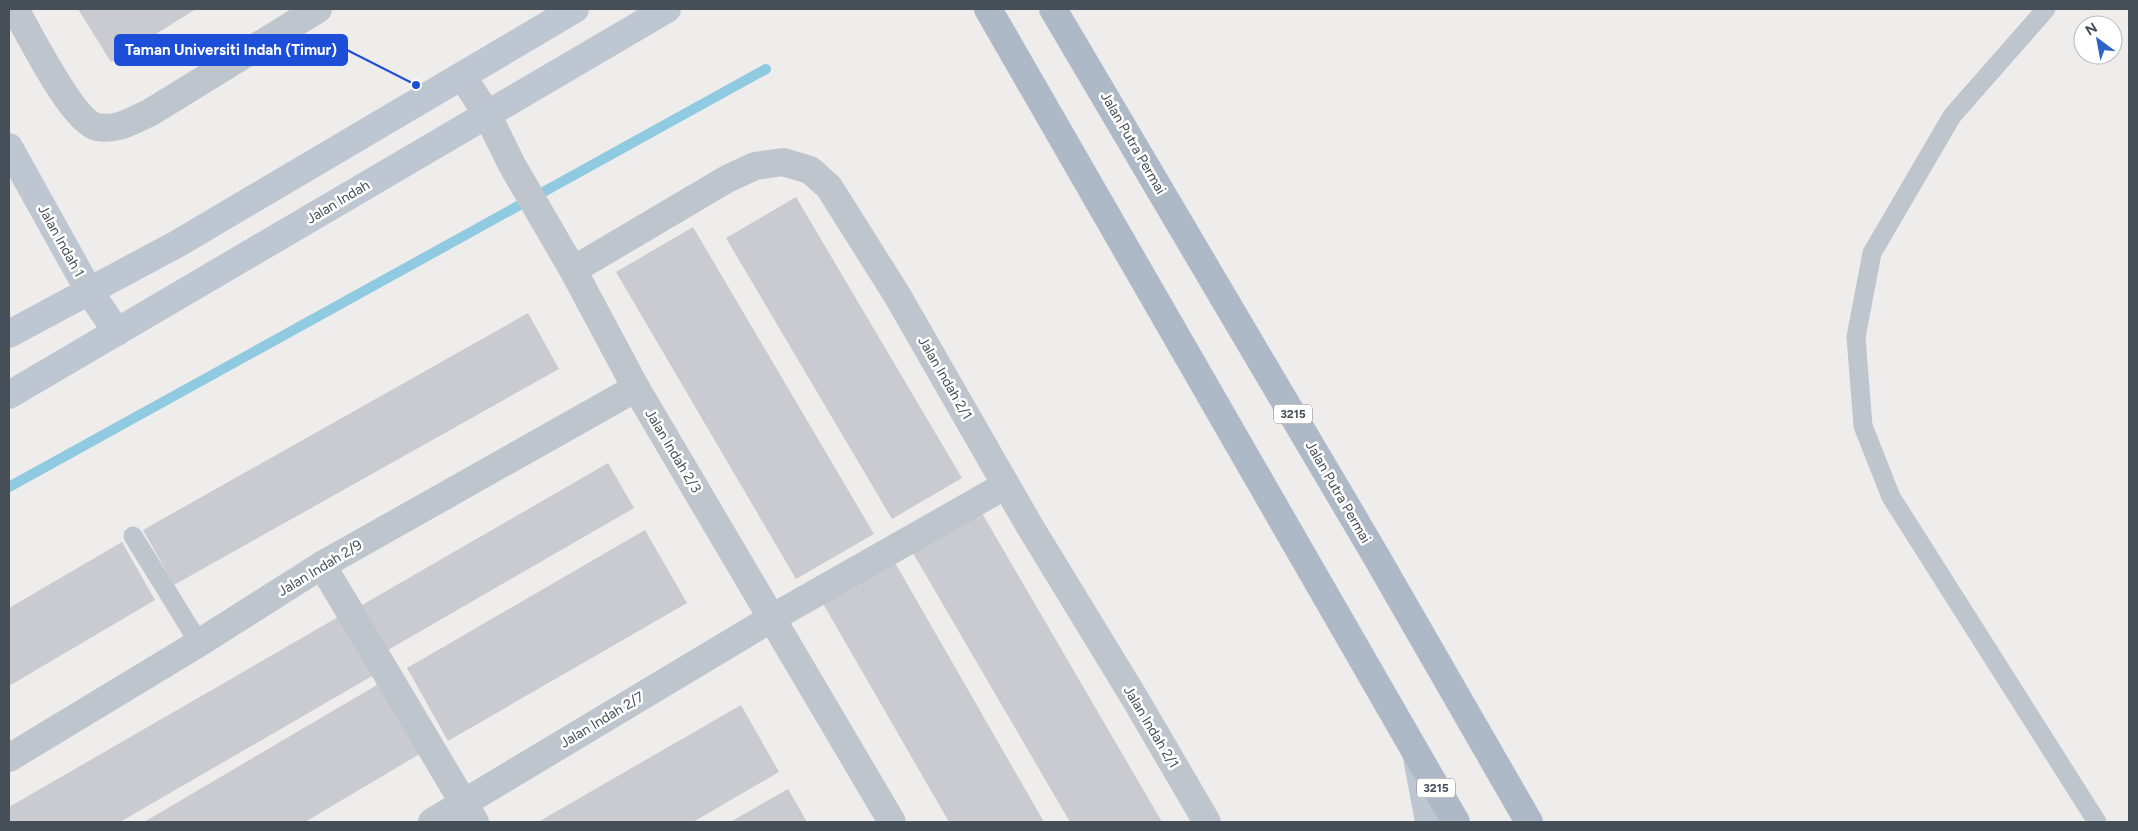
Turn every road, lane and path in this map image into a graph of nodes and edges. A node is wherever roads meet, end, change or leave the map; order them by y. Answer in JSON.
{"nodes":[{"id":1,"x":15,"y":9,"type":"edge"},
{"id":2,"x":318,"y":9,"type":"edge"},
{"id":3,"x":575,"y":9,"type":"edge"},
{"id":4,"x":667,"y":9,"type":"edge"},
{"id":5,"x":971,"y":9,"type":"edge"},
{"id":6,"x":988,"y":9,"type":"edge"},
{"id":7,"x":1053,"y":9,"type":"edge"},
{"id":8,"x":2046,"y":9,"type":"edge"},
{"id":9,"x":1009,"y":43,"type":"junction"},
{"id":10,"x":462,"y":76,"type":"junction"},
{"id":11,"x":487,"y":114,"type":"junction"},
{"id":12,"x":9,"y":147,"type":"edge"},
{"id":13,"x":573,"y":270,"type":"junction"},
{"id":14,"x":89,"y":291,"type":"junction"},
{"id":15,"x":117,"y":332,"type":"junction"},
{"id":16,"x":9,"y":334,"type":"edge"},
{"id":17,"x":636,"y":388,"type":"junction"},
{"id":18,"x":9,"y":395,"type":"edge"},
{"id":19,"x":1006,"y":485,"type":"junction"},
{"id":20,"x":133,"y":536,"type":"dead end"},
{"id":21,"x":322,"y":565,"type":"junction"},
{"id":22,"x":772,"y":618,"type":"junction"},
{"id":23,"x":199,"y":643,"type":"junction"},
{"id":24,"x":1417,"y":754,"type":"junction"},
{"id":25,"x":9,"y":758,"type":"edge"},
{"id":26,"x":469,"y":813,"type":"edge"},
{"id":27,"x":432,"y":822,"type":"edge"},
{"id":28,"x":892,"y":822,"type":"edge"},
{"id":29,"x":1207,"y":822,"type":"edge"},
{"id":30,"x":1429,"y":822,"type":"edge"},
{"id":31,"x":1456,"y":822,"type":"edge"},
{"id":32,"x":1528,"y":822,"type":"edge"},
{"id":33,"x":2097,"y":822,"type":"edge"}],
"edges":[{"from":1,"to":2,"type":"street"},
{"from":3,"to":10,"type":"street"},
{"from":4,"to":11,"type":"street","name":"Jalan Indah"},
{"from":5,"to":9,"type":"main road"},
{"from":6,"to":9,"type":"main road","number":"3215"},
{"from":7,"to":32,"type":"main road","name":"Jalan Putra Permai","number":"3215"},
{"from":8,"to":33,"type":"lane"},
{"from":9,"to":24,"type":"main road","number":"3215"},
{"from":10,"to":11,"type":"street","name":"Jalan Indah 2/3"},
{"from":10,"to":14,"type":"street"},
{"from":11,"to":13,"type":"street","name":"Jalan Indah 2/3"},
{"from":11,"to":15,"type":"street","name":"Jalan Indah"},
{"from":12,"to":14,"type":"street","name":"Jalan Indah 1"},
{"from":13,"to":17,"type":"street","name":"Jalan Indah 2/3"},
{"from":13,"to":19,"type":"street","name":"Jalan Indah 2/1"},
{"from":14,"to":15,"type":"street","name":"Jalan Indah 1"},
{"from":14,"to":16,"type":"street"},
{"from":15,"to":18,"type":"street","name":"Jalan Indah"},
{"from":17,"to":21,"type":"street","name":"Jalan Indah 2/9"},
{"from":17,"to":22,"type":"street","name":"Jalan Indah 2/3"},
{"from":19,"to":22,"type":"street","name":"Jalan Indah 2/7"},
{"from":19,"to":29,"type":"street","name":"Jalan Indah 2/1"},
{"from":20,"to":23,"type":"lane"},
{"from":21,"to":23,"type":"street","name":"Jalan Indah 2/9"},
{"from":21,"to":26,"type":"street"},
{"from":22,"to":26,"type":"street","name":"Jalan Indah 2/7"},
{"from":22,"to":28,"type":"street","name":"Jalan Indah 2/3"},
{"from":23,"to":25,"type":"street","name":"Jalan Indah 2/9"},
{"from":24,"to":30,"type":"street"},
{"from":24,"to":31,"type":"main road","number":"3215"},
{"from":26,"to":27,"type":"street","name":"Jalan Indah 2/7"}]}
